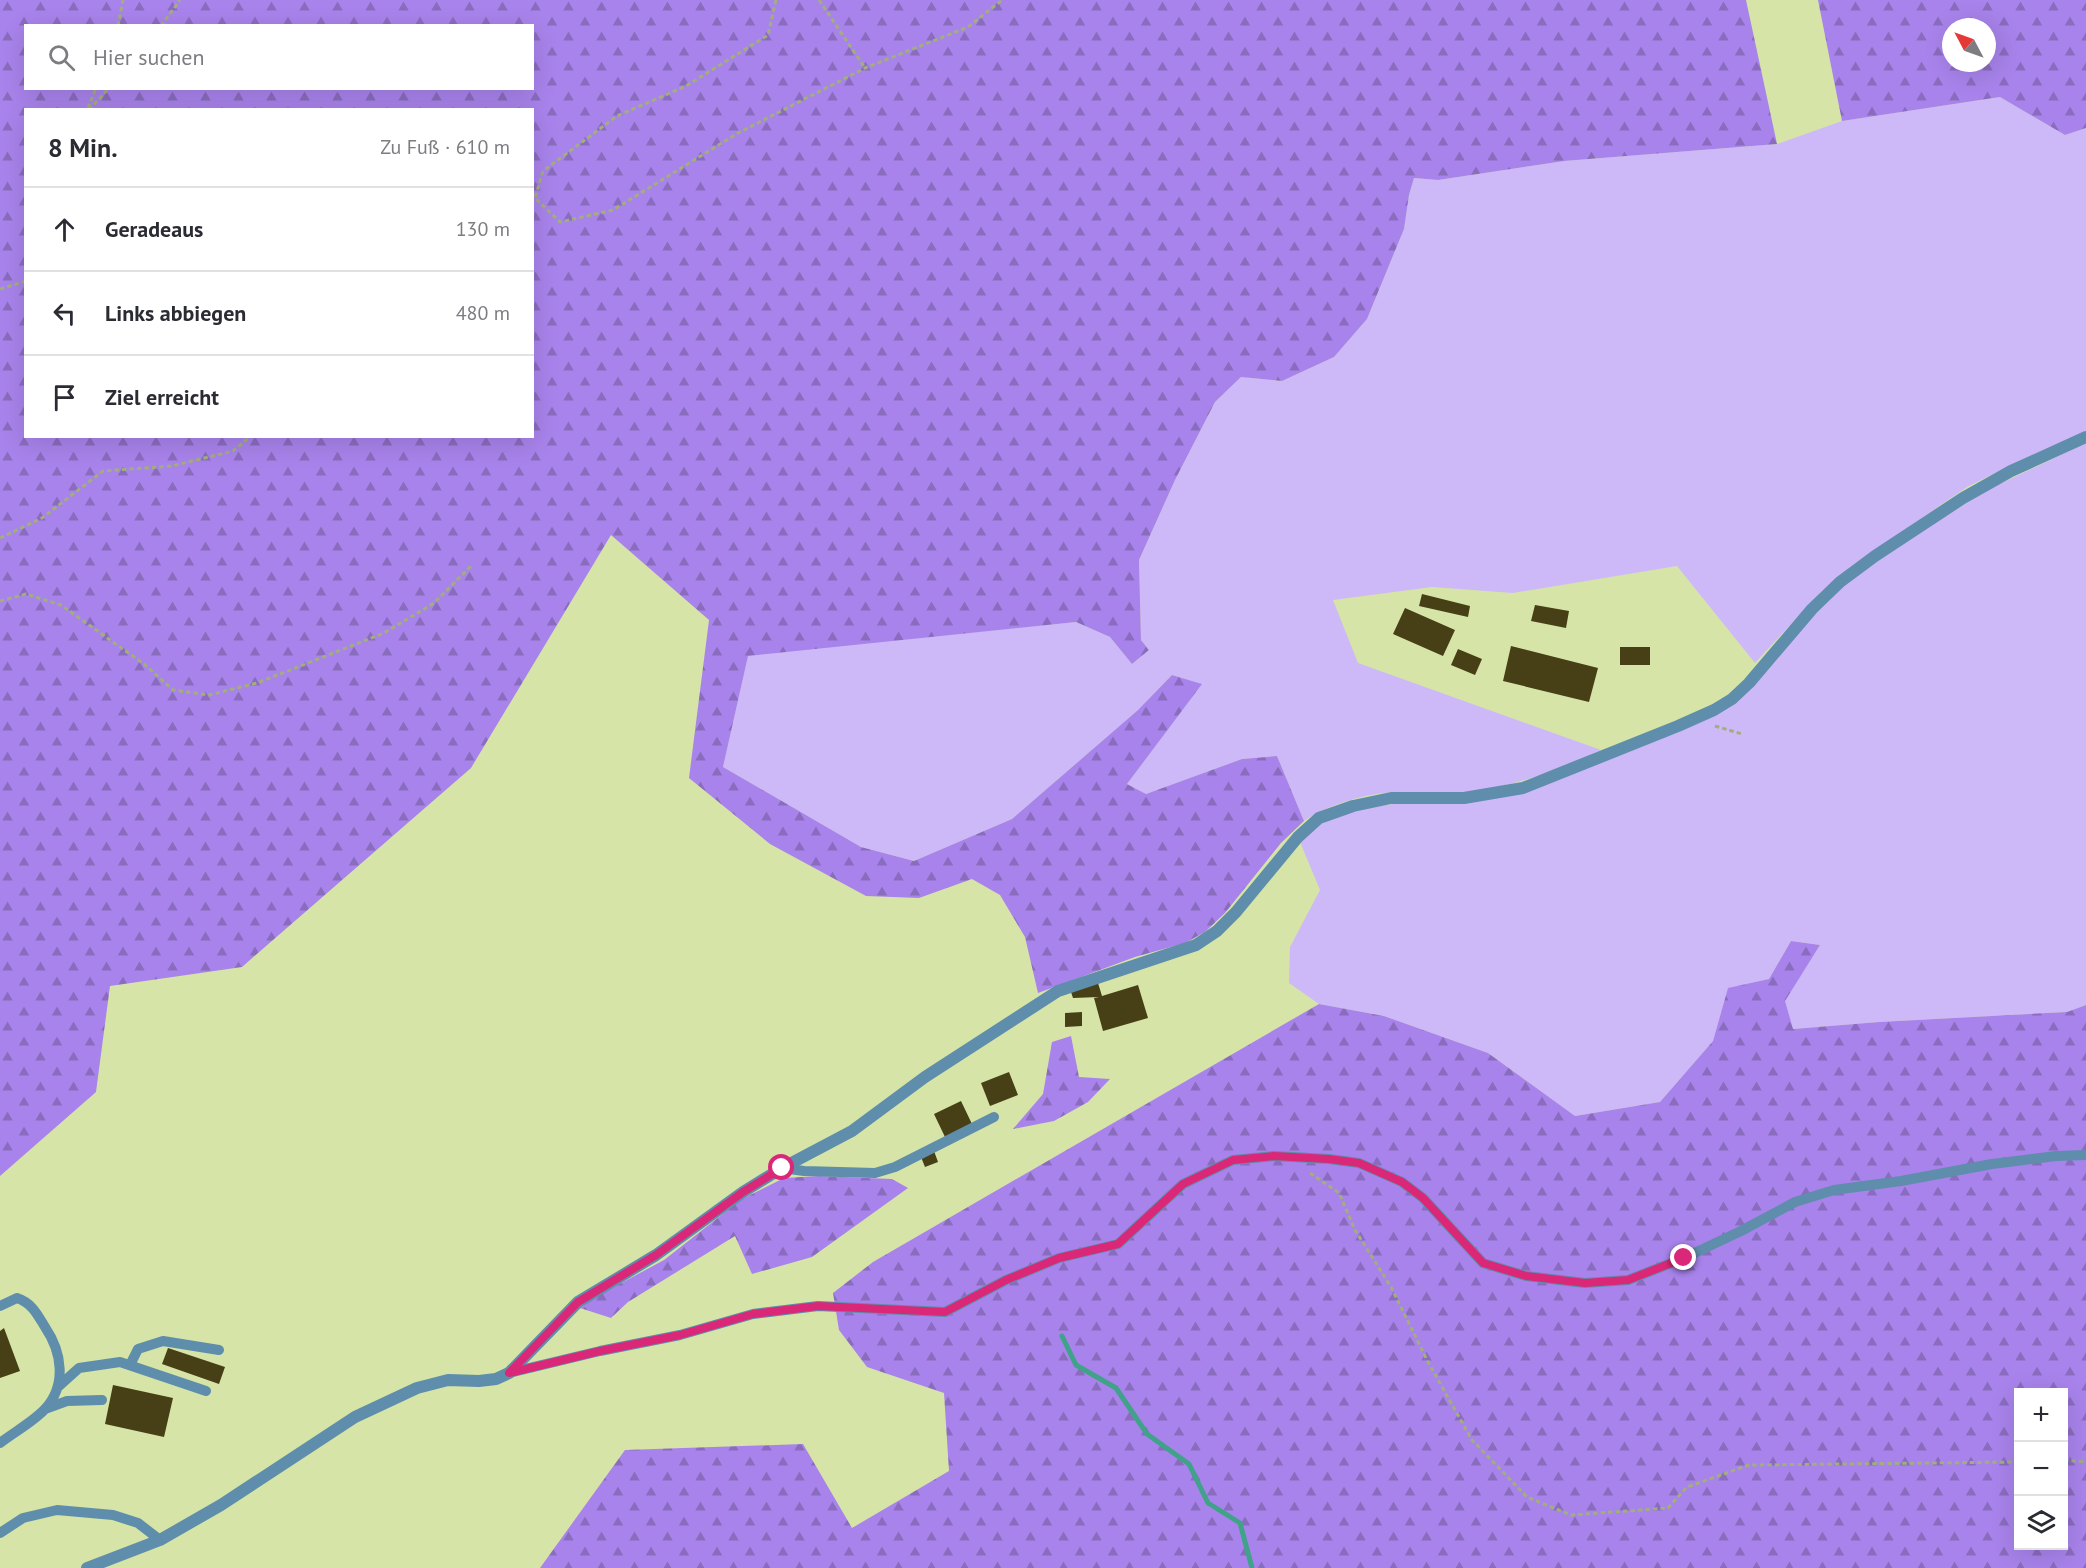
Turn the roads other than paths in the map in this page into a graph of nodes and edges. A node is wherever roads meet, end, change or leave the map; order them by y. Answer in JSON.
{"nodes":[{"id":1,"x":2086,"y":438,"type":"edge"},
{"id":2,"x":994,"y":1117,"type":"dead end"},
{"id":3,"x":2086,"y":1155,"type":"edge"},
{"id":4,"x":782,"y":1168,"type":"junction"},
{"id":5,"x":0,"y":1306,"type":"edge"},
{"id":6,"x":219,"y":1350,"type":"dead end"},
{"id":7,"x":130,"y":1365,"type":"junction"},
{"id":8,"x":509,"y":1373,"type":"junction"},
{"id":9,"x":59,"y":1386,"type":"junction"},
{"id":10,"x":206,"y":1390,"type":"dead end"},
{"id":11,"x":102,"y":1400,"type":"dead end"},
{"id":12,"x":45,"y":1409,"type":"junction"},
{"id":13,"x":0,"y":1443,"type":"edge"},
{"id":14,"x":0,"y":1533,"type":"edge"},
{"id":15,"x":160,"y":1540,"type":"junction"},
{"id":16,"x":87,"y":1568,"type":"edge"}],
"edges":[{"from":1,"to":4,"type":"street"},
{"from":2,"to":4,"type":"lane"},
{"from":3,"to":8,"type":"lane"},
{"from":4,"to":8,"type":"street"},
{"from":5,"to":9,"type":"lane"},
{"from":6,"to":7,"type":"lane"},
{"from":7,"to":9,"type":"lane"},
{"from":7,"to":10,"type":"lane"},
{"from":8,"to":15,"type":"street"},
{"from":9,"to":12,"type":"lane"},
{"from":11,"to":12,"type":"lane"},
{"from":12,"to":13,"type":"lane"},
{"from":14,"to":15,"type":"lane"},
{"from":15,"to":16,"type":"street"}]}
